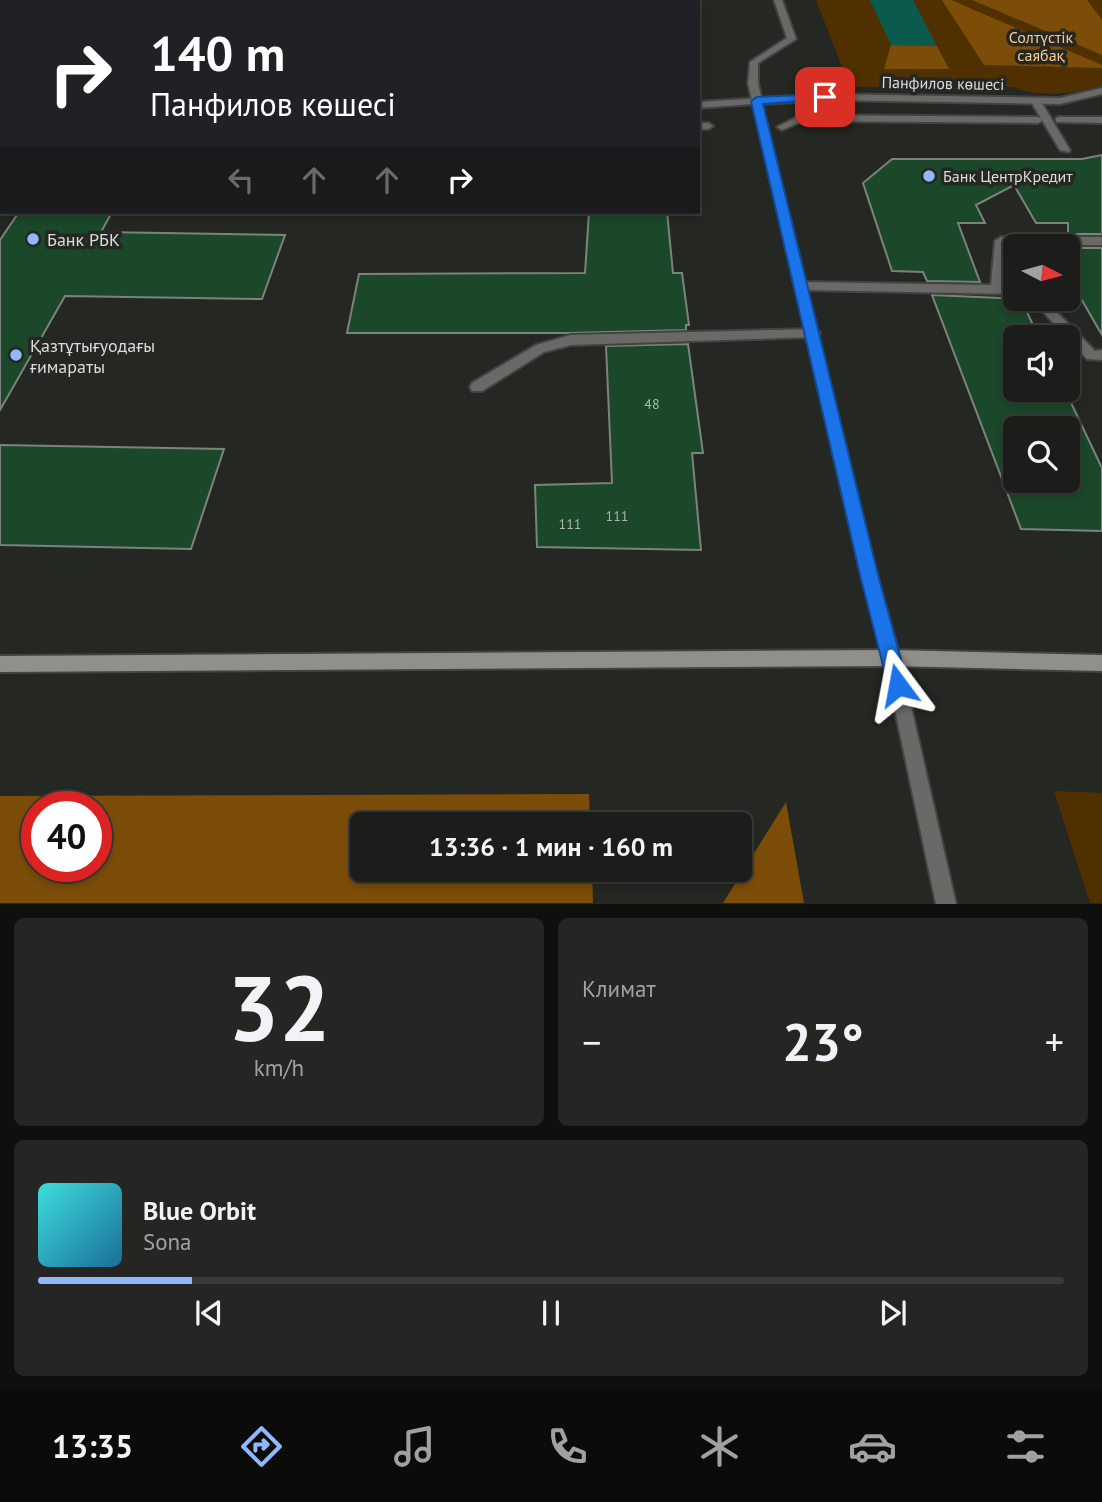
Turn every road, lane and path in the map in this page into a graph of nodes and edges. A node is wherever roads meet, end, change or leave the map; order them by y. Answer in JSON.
{"nodes":[{"id":1,"x":778,"y":0,"type":"edge"},
{"id":2,"x":1102,"y":91,"type":"edge"},
{"id":3,"x":1035,"y":100,"type":"junction"},
{"id":4,"x":757,"y":101,"type":"junction"},
{"id":5,"x":700,"y":105,"type":"edge"},
{"id":6,"x":1038,"y":120,"type":"dead end"},
{"id":7,"x":1059,"y":120,"type":"dead end"},
{"id":8,"x":1102,"y":120,"type":"edge"},
{"id":9,"x":782,"y":127,"type":"dead end"},
{"id":10,"x":1065,"y":150,"type":"dead end"},
{"id":11,"x":1102,"y":241,"type":"edge"},
{"id":12,"x":802,"y":286,"type":"junction"},
{"id":13,"x":996,"y":290,"type":"junction"},
{"id":14,"x":1003,"y":290,"type":"edge"},
{"id":15,"x":1050,"y":312,"type":"edge"},
{"id":16,"x":814,"y":333,"type":"junction"},
{"id":17,"x":1102,"y":355,"type":"edge"},
{"id":18,"x":477,"y":387,"type":"dead end"},
{"id":19,"x":892,"y":658,"type":"junction"},
{"id":20,"x":1102,"y":663,"type":"edge"},
{"id":21,"x":0,"y":664,"type":"edge"},
{"id":22,"x":946,"y":904,"type":"edge"}],
"edges":[{"from":1,"to":4,"type":"street"},
{"from":2,"to":3,"type":"street","name":"Панфилов көшесі"},
{"from":3,"to":4,"type":"street","name":"Панфилов көшесі"},
{"from":3,"to":10,"type":"street"},
{"from":4,"to":5,"type":"street","name":"Панфилов көшесі"},
{"from":4,"to":12,"type":"street"},
{"from":6,"to":9,"type":"street","name":"Панфилов көшесі"},
{"from":7,"to":8,"type":"street"},
{"from":11,"to":13,"type":"street"},
{"from":12,"to":13,"type":"street"},
{"from":12,"to":16,"type":"street"},
{"from":13,"to":14,"type":"street"},
{"from":15,"to":17,"type":"street"},
{"from":16,"to":18,"type":"street"},
{"from":16,"to":19,"type":"street"},
{"from":19,"to":20,"type":"main road"},
{"from":19,"to":21,"type":"main road"},
{"from":19,"to":22,"type":"street"}]}
